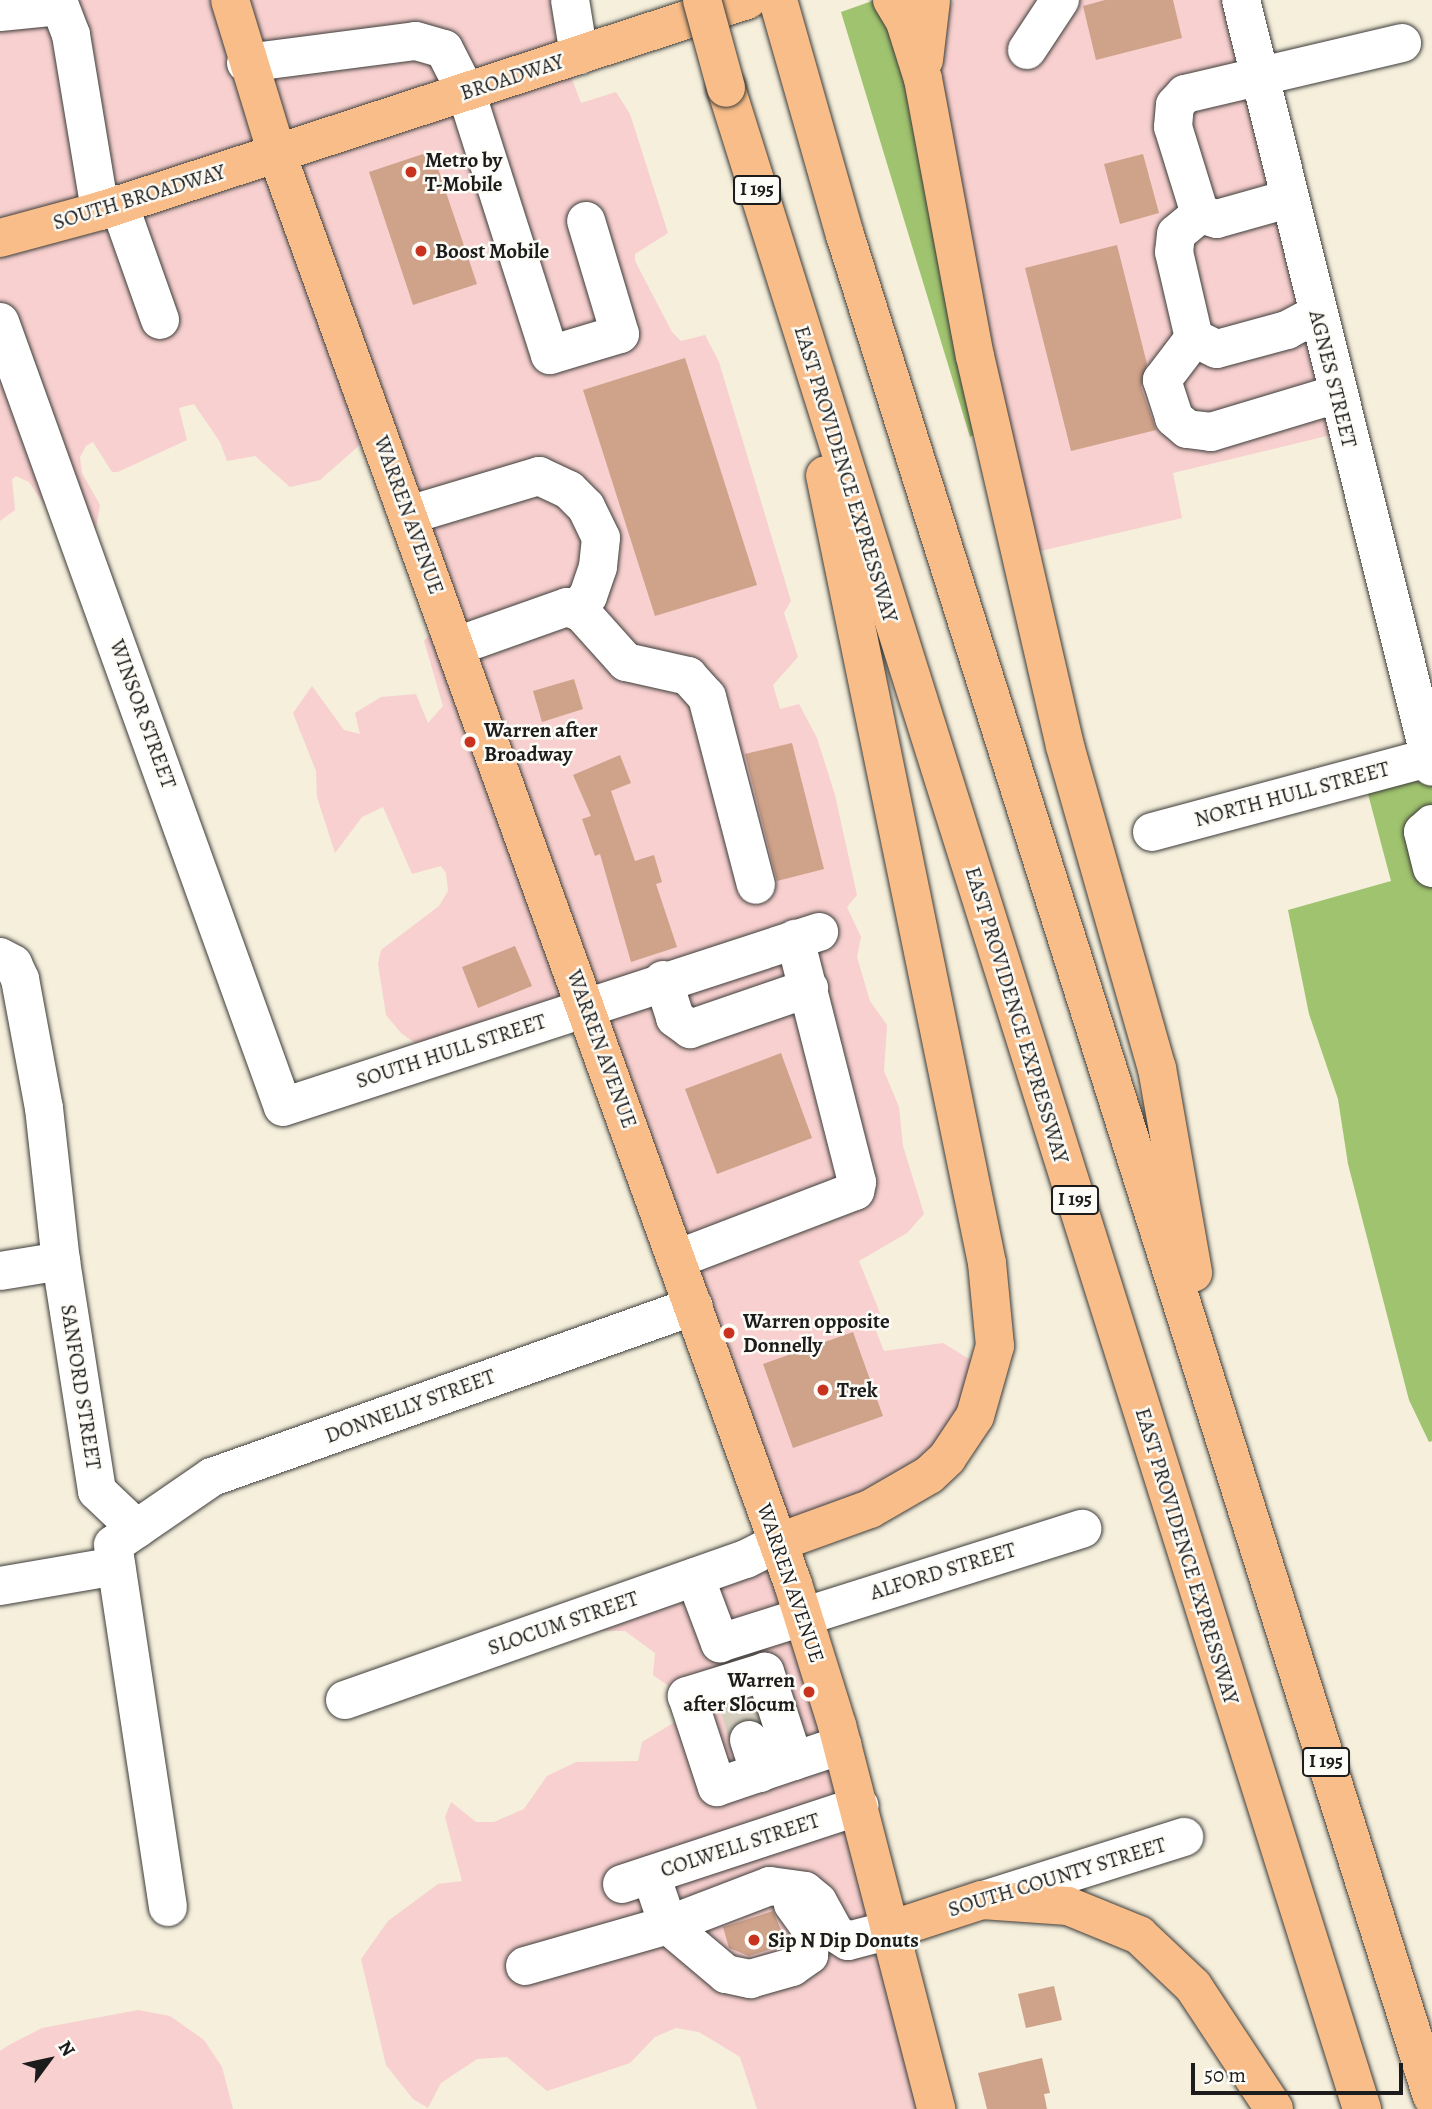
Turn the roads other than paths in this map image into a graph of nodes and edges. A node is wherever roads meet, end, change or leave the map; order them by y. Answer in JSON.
{"nodes":[{"id":1,"x":230,"y":0,"type":"edge"},
{"id":2,"x":570,"y":0,"type":"edge"},
{"id":3,"x":702,"y":0,"type":"edge"},
{"id":4,"x":747,"y":0,"type":"edge"},
{"id":5,"x":778,"y":0,"type":"edge"},
{"id":6,"x":892,"y":0,"type":"edge"},
{"id":7,"x":930,"y":0,"type":"edge"},
{"id":8,"x":1059,"y":0,"type":"edge"},
{"id":9,"x":1241,"y":0,"type":"edge"},
{"id":10,"x":0,"y":12,"type":"edge"},
{"id":11,"x":1402,"y":43,"type":"dead end"},
{"id":12,"x":1027,"y":50,"type":"dead end"},
{"id":13,"x":579,"y":55,"type":"junction"},
{"id":14,"x":246,"y":63,"type":"junction"},
{"id":15,"x":1258,"y":76,"type":"junction"},
{"id":16,"x":923,"y":79,"type":"junction"},
{"id":17,"x":466,"y":92,"type":"junction"},
{"id":18,"x":277,"y":154,"type":"junction"},
{"id":19,"x":1288,"y":199,"type":"junction"},
{"id":20,"x":109,"y":208,"type":"junction"},
{"id":21,"x":1200,"y":214,"type":"junction"},
{"id":22,"x":586,"y":221,"type":"dead end"},
{"id":23,"x":0,"y":238,"type":"edge"},
{"id":24,"x":789,"y":291,"type":"junction"},
{"id":25,"x":1317,"y":314,"type":"junction"},
{"id":26,"x":160,"y":320,"type":"dead end"},
{"id":27,"x":0,"y":322,"type":"edge"},
{"id":28,"x":1194,"y":338,"type":"junction"},
{"id":29,"x":1337,"y":394,"type":"junction"},
{"id":30,"x":409,"y":514,"type":"junction"},
{"id":31,"x":576,"y":610,"type":"junction"},
{"id":32,"x":457,"y":646,"type":"junction"},
{"id":33,"x":1431,"y":761,"type":"edge"},
{"id":34,"x":1432,"y":824,"type":"edge"},
{"id":35,"x":1152,"y":832,"type":"dead end"},
{"id":36,"x":1432,"y":868,"type":"edge"},
{"id":37,"x":756,"y":885,"type":"dead end"},
{"id":38,"x":6,"y":961,"type":"edge"},
{"id":39,"x":663,"y":980,"type":"junction"},
{"id":40,"x":809,"y":988,"type":"junction"},
{"id":41,"x":587,"y":1007,"type":"junction"},
{"id":42,"x":283,"y":1107,"type":"joint"},
{"id":43,"x":677,"y":1259,"type":"junction"},
{"id":44,"x":61,"y":1261,"type":"junction"},
{"id":45,"x":0,"y":1271,"type":"edge"},
{"id":46,"x":694,"y":1306,"type":"junction"},
{"id":47,"x":1220,"y":1427,"type":"junction"},
{"id":48,"x":137,"y":1529,"type":"junction"},
{"id":49,"x":1082,"y":1529,"type":"dead end"},
{"id":50,"x":779,"y":1542,"type":"junction"},
{"id":51,"x":116,"y":1566,"type":"junction"},
{"id":52,"x":695,"y":1577,"type":"junction"},
{"id":53,"x":0,"y":1586,"type":"edge"},
{"id":54,"x":803,"y":1614,"type":"junction"},
{"id":55,"x":720,"y":1643,"type":"junction"},
{"id":56,"x":735,"y":1693,"type":"junction"},
{"id":57,"x":345,"y":1700,"type":"dead end"},
{"id":58,"x":842,"y":1745,"type":"junction"},
{"id":59,"x":768,"y":1758,"type":"junction"},
{"id":60,"x":859,"y":1806,"type":"junction"},
{"id":61,"x":1184,"y":1837,"type":"dead end"},
{"id":62,"x":982,"y":1900,"type":"junction"},
{"id":63,"x":168,"y":1907,"type":"dead end"},
{"id":64,"x":677,"y":1921,"type":"junction"},
{"id":65,"x":890,"y":1930,"type":"junction"},
{"id":66,"x":525,"y":1966,"type":"dead end"},
{"id":67,"x":1432,"y":2097,"type":"edge"},
{"id":68,"x":936,"y":2109,"type":"edge"},
{"id":69,"x":1274,"y":2109,"type":"edge"},
{"id":70,"x":1362,"y":2109,"type":"edge"}],
"edges":[{"from":1,"to":14,"type":"main road","name":"WARREN AVENUE"},
{"from":2,"to":13,"type":"street"},
{"from":3,"to":24,"type":"main road","name":"EAST PROVIDENCE EXPRESSWAY","number":"I 195","bridge":true},
{"from":4,"to":13,"type":"main road","name":"BROADWAY"},
{"from":5,"to":47,"type":"main road","number":"I 195"},
{"from":6,"to":16,"type":"main road"},
{"from":7,"to":16,"type":"main road"},
{"from":8,"to":12,"type":"street"},
{"from":9,"to":15,"type":"street","name":"AGNES STREET"},
{"from":10,"to":20,"type":"street"},
{"from":11,"to":15,"type":"street"},
{"from":13,"to":17,"type":"main road","name":"BROADWAY"},
{"from":14,"to":17,"type":"street"},
{"from":14,"to":18,"type":"main road","name":"WARREN AVENUE"},
{"from":15,"to":19,"type":"street","name":"AGNES STREET"},
{"from":15,"to":21,"type":"street"},
{"from":16,"to":47,"type":"main road"},
{"from":17,"to":18,"type":"main road","name":"BROADWAY"},
{"from":17,"to":22,"type":"street"},
{"from":18,"to":20,"type":"main road","name":"SOUTH BROADWAY"},
{"from":18,"to":30,"type":"main road","name":"WARREN AVENUE"},
{"from":19,"to":21,"type":"street"},
{"from":19,"to":25,"type":"street","name":"AGNES STREET"},
{"from":20,"to":23,"type":"main road","name":"SOUTH BROADWAY"},
{"from":20,"to":26,"type":"street"},
{"from":21,"to":28,"type":"street"},
{"from":24,"to":50,"type":"main road"},
{"from":24,"to":70,"type":"main road","name":"EAST PROVIDENCE EXPRESSWAY","number":"I 195"},
{"from":25,"to":28,"type":"street"},
{"from":25,"to":29,"type":"street","name":"AGNES STREET"},
{"from":27,"to":42,"type":"street","name":"WINSOR STREET"},
{"from":28,"to":29,"type":"street"},
{"from":29,"to":33,"type":"street","name":"AGNES STREET"},
{"from":30,"to":31,"type":"street"},
{"from":30,"to":32,"type":"main road","name":"WARREN AVENUE"},
{"from":31,"to":32,"type":"street"},
{"from":31,"to":37,"type":"street"},
{"from":32,"to":41,"type":"main road","name":"WARREN AVENUE"},
{"from":33,"to":35,"type":"street","name":"NORTH HULL STREET"},
{"from":34,"to":36,"type":"street"},
{"from":38,"to":44,"type":"street","name":"SANFORD STREET"},
{"from":39,"to":40,"type":"street"},
{"from":39,"to":40,"type":"street","name":"SOUTH HULL STREET"},
{"from":39,"to":41,"type":"street","name":"SOUTH HULL STREET"},
{"from":40,"to":43,"type":"street"},
{"from":41,"to":42,"type":"street","name":"SOUTH HULL STREET"},
{"from":41,"to":43,"type":"main road","name":"WARREN AVENUE"},
{"from":43,"to":46,"type":"main road","name":"WARREN AVENUE"},
{"from":44,"to":45,"type":"street"},
{"from":44,"to":48,"type":"street","name":"SANFORD STREET"},
{"from":46,"to":48,"type":"street","name":"DONNELLY STREET"},
{"from":46,"to":50,"type":"main road","name":"WARREN AVENUE"},
{"from":47,"to":67,"type":"main road","number":"I 195"},
{"from":48,"to":51,"type":"street"},
{"from":49,"to":54,"type":"street","name":"ALFORD STREET"},
{"from":50,"to":52,"type":"street","name":"SLOCUM STREET"},
{"from":50,"to":54,"type":"main road","name":"WARREN AVENUE"},
{"from":51,"to":53,"type":"street"},
{"from":51,"to":63,"type":"street"},
{"from":52,"to":55,"type":"street"},
{"from":52,"to":57,"type":"street","name":"SLOCUM STREET"},
{"from":54,"to":55,"type":"street","name":"ALFORD STREET"},
{"from":54,"to":58,"type":"main road","name":"WARREN AVENUE"},
{"from":55,"to":56,"type":"street"},
{"from":56,"to":59,"type":"street"},
{"from":56,"to":59,"type":"street"},
{"from":58,"to":59,"type":"street"},
{"from":58,"to":60,"type":"main road","name":"WARREN AVENUE"},
{"from":60,"to":64,"type":"street","name":"COLWELL STREET"},
{"from":60,"to":65,"type":"main road","name":"WARREN AVENUE"},
{"from":61,"to":62,"type":"street","name":"SOUTH COUNTY STREET"},
{"from":62,"to":65,"type":"main road","name":"SOUTH COUNTY STREET"},
{"from":62,"to":69,"type":"main road"},
{"from":64,"to":65,"type":"street"},
{"from":64,"to":66,"type":"street"},
{"from":65,"to":68,"type":"main road","name":"WARREN AVENUE"}]}
